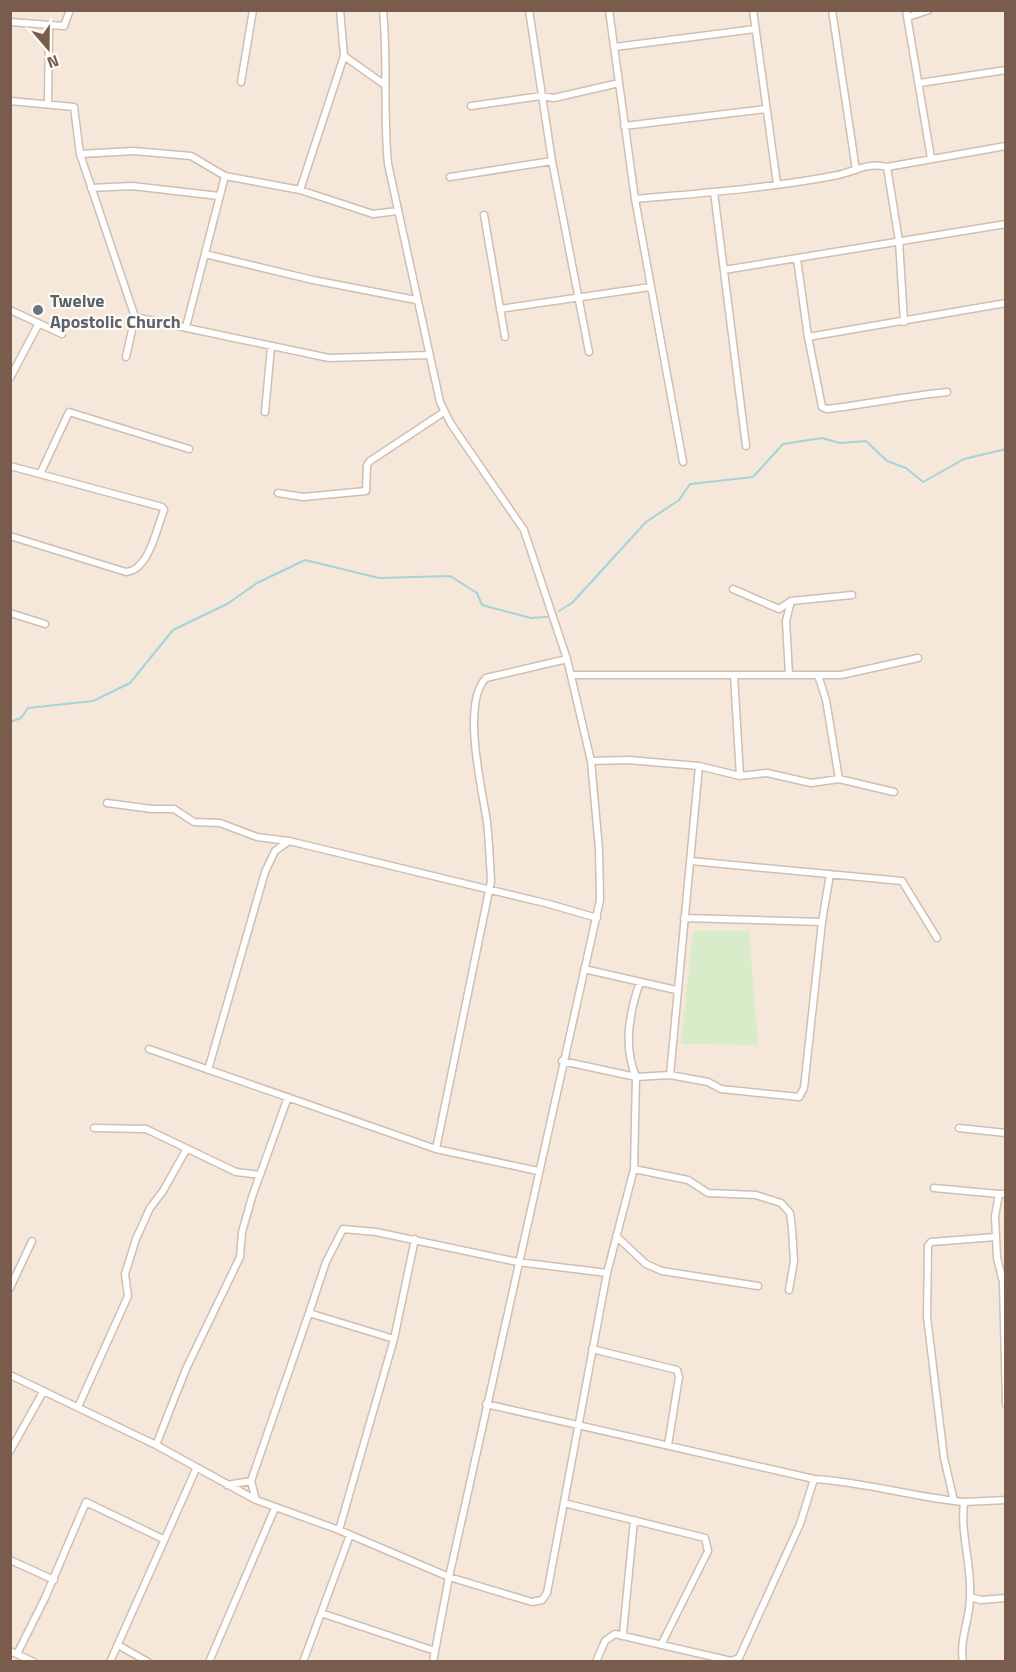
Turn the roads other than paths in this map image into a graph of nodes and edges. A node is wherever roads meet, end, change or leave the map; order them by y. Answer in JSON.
{"nodes":[{"id":1,"x":70,"y":10,"type":"edge"},
{"id":2,"x":253,"y":10,"type":"edge"},
{"id":3,"x":340,"y":10,"type":"edge"},
{"id":4,"x":383,"y":10,"type":"edge"},
{"id":5,"x":529,"y":10,"type":"edge"},
{"id":6,"x":609,"y":10,"type":"edge"},
{"id":7,"x":753,"y":10,"type":"edge"},
{"id":8,"x":832,"y":10,"type":"edge"},
{"id":9,"x":929,"y":10,"type":"edge"},
{"id":10,"x":907,"y":14,"type":"edge"},
{"id":11,"x":10,"y":22,"type":"edge"},
{"id":12,"x":50,"y":26,"type":"junction"},
{"id":13,"x":755,"y":29,"type":"junction"},
{"id":14,"x":615,"y":47,"type":"junction"},
{"id":15,"x":344,"y":56,"type":"junction"},
{"id":16,"x":1005,"y":70,"type":"edge"},
{"id":17,"x":241,"y":82,"type":"dead end"},
{"id":18,"x":620,"y":83,"type":"junction"},
{"id":19,"x":920,"y":83,"type":"junction"},
{"id":20,"x":385,"y":85,"type":"junction"},
{"id":21,"x":541,"y":96,"type":"junction"},
{"id":22,"x":10,"y":101,"type":"edge"},
{"id":23,"x":48,"y":103,"type":"junction"},
{"id":24,"x":471,"y":106,"type":"dead end"},
{"id":25,"x":766,"y":109,"type":"junction"},
{"id":26,"x":624,"y":126,"type":"junction"},
{"id":27,"x":1005,"y":146,"type":"edge"},
{"id":28,"x":80,"y":154,"type":"junction"},
{"id":29,"x":931,"y":158,"type":"junction"},
{"id":30,"x":552,"y":161,"type":"junction"},
{"id":31,"x":887,"y":167,"type":"junction"},
{"id":32,"x":856,"y":170,"type":"junction"},
{"id":33,"x":225,"y":176,"type":"junction"},
{"id":34,"x":450,"y":177,"type":"dead end"},
{"id":35,"x":777,"y":184,"type":"junction"},
{"id":36,"x":91,"y":188,"type":"junction"},
{"id":37,"x":300,"y":190,"type":"junction"},
{"id":38,"x":714,"y":192,"type":"junction"},
{"id":39,"x":219,"y":196,"type":"junction"},
{"id":40,"x":635,"y":199,"type":"junction"},
{"id":41,"x":397,"y":211,"type":"junction"},
{"id":42,"x":484,"y":215,"type":"dead end"},
{"id":43,"x":1005,"y":224,"type":"edge"},
{"id":44,"x":899,"y":240,"type":"junction"},
{"id":45,"x":205,"y":254,"type":"junction"},
{"id":46,"x":797,"y":259,"type":"junction"},
{"id":47,"x":724,"y":270,"type":"junction"},
{"id":48,"x":650,"y":287,"type":"junction"},
{"id":49,"x":578,"y":298,"type":"junction"},
{"id":50,"x":416,"y":300,"type":"junction"},
{"id":51,"x":1005,"y":303,"type":"edge"},
{"id":52,"x":500,"y":309,"type":"junction"},
{"id":53,"x":10,"y":310,"type":"edge"},
{"id":54,"x":135,"y":317,"type":"junction"},
{"id":55,"x":904,"y":322,"type":"junction"},
{"id":56,"x":38,"y":325,"type":"junction"},
{"id":57,"x":186,"y":327,"type":"junction"},
{"id":58,"x":62,"y":334,"type":"dead end"},
{"id":59,"x":505,"y":337,"type":"dead end"},
{"id":60,"x":808,"y":337,"type":"junction"},
{"id":61,"x":271,"y":347,"type":"junction"},
{"id":62,"x":589,"y":352,"type":"dead end"},
{"id":63,"x":429,"y":355,"type":"junction"},
{"id":64,"x":126,"y":357,"type":"dead end"},
{"id":65,"x":10,"y":378,"type":"edge"},
{"id":66,"x":947,"y":392,"type":"dead end"},
{"id":67,"x":265,"y":412,"type":"dead end"},
{"id":68,"x":444,"y":412,"type":"junction"},
{"id":69,"x":746,"y":446,"type":"dead end"},
{"id":70,"x":189,"y":449,"type":"dead end"},
{"id":71,"x":683,"y":462,"type":"dead end"},
{"id":72,"x":10,"y":466,"type":"edge"},
{"id":73,"x":41,"y":472,"type":"junction"},
{"id":74,"x":278,"y":493,"type":"dead end"},
{"id":75,"x":10,"y":536,"type":"edge"},
{"id":76,"x":733,"y":589,"type":"dead end"},
{"id":77,"x":852,"y":595,"type":"dead end"},
{"id":78,"x":791,"y":601,"type":"junction"},
{"id":79,"x":10,"y":613,"type":"edge"},
{"id":80,"x":45,"y":624,"type":"dead end"},
{"id":81,"x":918,"y":658,"type":"dead end"},
{"id":82,"x":567,"y":659,"type":"junction"},
{"id":83,"x":571,"y":675,"type":"junction"},
{"id":84,"x":734,"y":675,"type":"junction"},
{"id":85,"x":789,"y":675,"type":"junction"},
{"id":86,"x":818,"y":675,"type":"junction"},
{"id":87,"x":591,"y":761,"type":"junction"},
{"id":88,"x":699,"y":766,"type":"junction"},
{"id":89,"x":740,"y":776,"type":"junction"},
{"id":90,"x":839,"y":778,"type":"junction"},
{"id":91,"x":894,"y":792,"type":"dead end"},
{"id":92,"x":107,"y":803,"type":"dead end"},
{"id":93,"x":270,"y":839,"type":"junction"},
{"id":94,"x":289,"y":841,"type":"junction"},
{"id":95,"x":275,"y":851,"type":"junction"},
{"id":96,"x":691,"y":861,"type":"junction"},
{"id":97,"x":830,"y":874,"type":"junction"},
{"id":98,"x":489,"y":890,"type":"junction"},
{"id":99,"x":597,"y":918,"type":"junction"},
{"id":100,"x":684,"y":918,"type":"junction"},
{"id":101,"x":822,"y":922,"type":"junction"},
{"id":102,"x":937,"y":938,"type":"dead end"},
{"id":103,"x":584,"y":969,"type":"junction"},
{"id":104,"x":640,"y":982,"type":"junction"},
{"id":105,"x":676,"y":990,"type":"junction"},
{"id":106,"x":149,"y":1049,"type":"dead end"},
{"id":107,"x":562,"y":1061,"type":"junction"},
{"id":108,"x":208,"y":1070,"type":"junction"},
{"id":109,"x":669,"y":1075,"type":"junction"},
{"id":110,"x":636,"y":1077,"type":"junction"},
{"id":111,"x":288,"y":1097,"type":"junction"},
{"id":112,"x":94,"y":1128,"type":"dead end"},
{"id":113,"x":959,"y":1128,"type":"dead end"},
{"id":114,"x":1005,"y":1132,"type":"edge"},
{"id":115,"x":436,"y":1149,"type":"junction"},
{"id":116,"x":186,"y":1150,"type":"junction"},
{"id":117,"x":634,"y":1169,"type":"junction"},
{"id":118,"x":538,"y":1171,"type":"junction"},
{"id":119,"x":260,"y":1175,"type":"junction"},
{"id":120,"x":934,"y":1188,"type":"dead end"},
{"id":121,"x":1002,"y":1194,"type":"edge"},
{"id":122,"x":616,"y":1236,"type":"junction"},
{"id":123,"x":996,"y":1237,"type":"junction"},
{"id":124,"x":415,"y":1239,"type":"junction"},
{"id":125,"x":32,"y":1241,"type":"dead end"},
{"id":126,"x":518,"y":1262,"type":"junction"},
{"id":127,"x":607,"y":1274,"type":"junction"},
{"id":128,"x":758,"y":1286,"type":"dead end"},
{"id":129,"x":10,"y":1288,"type":"edge"},
{"id":130,"x":789,"y":1290,"type":"dead end"},
{"id":131,"x":309,"y":1313,"type":"junction"},
{"id":132,"x":394,"y":1339,"type":"junction"},
{"id":133,"x":592,"y":1349,"type":"junction"},
{"id":134,"x":10,"y":1375,"type":"edge"},
{"id":135,"x":43,"y":1392,"type":"junction"},
{"id":136,"x":486,"y":1404,"type":"junction"},
{"id":137,"x":1005,"y":1404,"type":"edge"},
{"id":138,"x":78,"y":1407,"type":"junction"},
{"id":139,"x":578,"y":1425,"type":"junction"},
{"id":140,"x":156,"y":1445,"type":"junction"},
{"id":141,"x":668,"y":1445,"type":"junction"},
{"id":142,"x":10,"y":1452,"type":"edge"},
{"id":143,"x":196,"y":1470,"type":"junction"},
{"id":144,"x":814,"y":1479,"type":"junction"},
{"id":145,"x":251,"y":1481,"type":"junction"},
{"id":146,"x":227,"y":1485,"type":"junction"},
{"id":147,"x":256,"y":1500,"type":"junction"},
{"id":148,"x":1005,"y":1500,"type":"edge"},
{"id":149,"x":954,"y":1501,"type":"junction"},
{"id":150,"x":964,"y":1502,"type":"junction"},
{"id":151,"x":564,"y":1503,"type":"junction"},
{"id":152,"x":275,"y":1508,"type":"junction"},
{"id":153,"x":634,"y":1520,"type":"junction"},
{"id":154,"x":339,"y":1530,"type":"junction"},
{"id":155,"x":350,"y":1535,"type":"junction"},
{"id":156,"x":163,"y":1539,"type":"junction"},
{"id":157,"x":10,"y":1560,"type":"edge"},
{"id":158,"x":448,"y":1577,"type":"junction"},
{"id":159,"x":54,"y":1580,"type":"junction"},
{"id":160,"x":970,"y":1597,"type":"junction"},
{"id":161,"x":1005,"y":1598,"type":"edge"},
{"id":162,"x":321,"y":1613,"type":"junction"},
{"id":163,"x":623,"y":1634,"type":"junction"},
{"id":164,"x":662,"y":1643,"type":"junction"},
{"id":165,"x":118,"y":1645,"type":"junction"},
{"id":166,"x":435,"y":1651,"type":"junction"},
{"id":167,"x":14,"y":1652,"type":"edge"},
{"id":168,"x":24,"y":1660,"type":"edge"},
{"id":169,"x":34,"y":1662,"type":"edge"},
{"id":170,"x":110,"y":1662,"type":"edge"},
{"id":171,"x":148,"y":1662,"type":"edge"},
{"id":172,"x":209,"y":1662,"type":"edge"},
{"id":173,"x":303,"y":1662,"type":"edge"},
{"id":174,"x":433,"y":1662,"type":"edge"},
{"id":175,"x":596,"y":1662,"type":"edge"},
{"id":176,"x":963,"y":1662,"type":"edge"}],
"edges":[{"from":1,"to":12,"type":"street"},
{"from":2,"to":17,"type":"street"},
{"from":3,"to":15,"type":"street"},
{"from":4,"to":20,"type":"street"},
{"from":5,"to":21,"type":"street"},
{"from":6,"to":14,"type":"street"},
{"from":7,"to":13,"type":"street"},
{"from":8,"to":32,"type":"street"},
{"from":9,"to":10,"type":"street"},
{"from":10,"to":19,"type":"street"},
{"from":11,"to":12,"type":"street"},
{"from":12,"to":23,"type":"street"},
{"from":13,"to":14,"type":"street"},
{"from":13,"to":25,"type":"street"},
{"from":14,"to":18,"type":"street"},
{"from":15,"to":20,"type":"street"},
{"from":15,"to":37,"type":"street"},
{"from":16,"to":19,"type":"street"},
{"from":18,"to":21,"type":"street"},
{"from":18,"to":26,"type":"street"},
{"from":19,"to":29,"type":"street"},
{"from":20,"to":41,"type":"street"},
{"from":21,"to":24,"type":"street"},
{"from":21,"to":30,"type":"street"},
{"from":22,"to":23,"type":"street"},
{"from":23,"to":28,"type":"street"},
{"from":25,"to":26,"type":"street"},
{"from":25,"to":35,"type":"street"},
{"from":26,"to":40,"type":"street"},
{"from":27,"to":29,"type":"street"},
{"from":28,"to":33,"type":"street"},
{"from":28,"to":36,"type":"street"},
{"from":29,"to":31,"type":"street"},
{"from":30,"to":34,"type":"street"},
{"from":30,"to":49,"type":"street"},
{"from":31,"to":32,"type":"street"},
{"from":31,"to":44,"type":"street"},
{"from":32,"to":35,"type":"street"},
{"from":33,"to":37,"type":"street"},
{"from":33,"to":39,"type":"street"},
{"from":35,"to":38,"type":"street"},
{"from":36,"to":39,"type":"street"},
{"from":36,"to":54,"type":"street"},
{"from":37,"to":41,"type":"street"},
{"from":38,"to":40,"type":"street"},
{"from":38,"to":47,"type":"street"},
{"from":39,"to":45,"type":"street"},
{"from":40,"to":48,"type":"street"},
{"from":41,"to":50,"type":"street"},
{"from":42,"to":52,"type":"street"},
{"from":43,"to":44,"type":"street"},
{"from":44,"to":46,"type":"street"},
{"from":44,"to":55,"type":"street"},
{"from":45,"to":50,"type":"street"},
{"from":45,"to":57,"type":"street"},
{"from":46,"to":47,"type":"street"},
{"from":46,"to":60,"type":"street"},
{"from":47,"to":69,"type":"street"},
{"from":48,"to":49,"type":"street"},
{"from":48,"to":71,"type":"street"},
{"from":49,"to":52,"type":"street"},
{"from":49,"to":62,"type":"street"},
{"from":50,"to":63,"type":"street"},
{"from":51,"to":55,"type":"street"},
{"from":52,"to":59,"type":"street"},
{"from":53,"to":56,"type":"street"},
{"from":54,"to":57,"type":"street"},
{"from":54,"to":64,"type":"street"},
{"from":55,"to":60,"type":"street"},
{"from":56,"to":58,"type":"street"},
{"from":56,"to":65,"type":"street"},
{"from":57,"to":61,"type":"street"},
{"from":60,"to":66,"type":"street"},
{"from":61,"to":63,"type":"street"},
{"from":61,"to":67,"type":"street"},
{"from":63,"to":68,"type":"street"},
{"from":68,"to":74,"type":"street"},
{"from":68,"to":82,"type":"street"},
{"from":70,"to":73,"type":"street"},
{"from":72,"to":73,"type":"street"},
{"from":73,"to":75,"type":"street"},
{"from":76,"to":78,"type":"street"},
{"from":77,"to":78,"type":"street"},
{"from":78,"to":85,"type":"street"},
{"from":79,"to":80,"type":"street"},
{"from":81,"to":86,"type":"street"},
{"from":82,"to":83,"type":"street"},
{"from":82,"to":98,"type":"street"},
{"from":83,"to":84,"type":"street"},
{"from":83,"to":87,"type":"street"},
{"from":84,"to":85,"type":"street"},
{"from":84,"to":89,"type":"street"},
{"from":85,"to":86,"type":"street"},
{"from":86,"to":90,"type":"street"},
{"from":87,"to":88,"type":"street"},
{"from":87,"to":99,"type":"street"},
{"from":88,"to":89,"type":"street"},
{"from":88,"to":96,"type":"street"},
{"from":89,"to":90,"type":"street"},
{"from":90,"to":91,"type":"street"},
{"from":92,"to":93,"type":"street"},
{"from":93,"to":94,"type":"street"},
{"from":93,"to":95,"type":"street"},
{"from":94,"to":95,"type":"street"},
{"from":94,"to":98,"type":"street"},
{"from":95,"to":108,"type":"street"},
{"from":96,"to":97,"type":"street"},
{"from":96,"to":100,"type":"street"},
{"from":97,"to":101,"type":"street"},
{"from":97,"to":102,"type":"street"},
{"from":98,"to":99,"type":"street"},
{"from":98,"to":115,"type":"street"},
{"from":99,"to":103,"type":"street"},
{"from":100,"to":101,"type":"street"},
{"from":100,"to":105,"type":"street"},
{"from":101,"to":109,"type":"street"},
{"from":103,"to":104,"type":"street"},
{"from":103,"to":107,"type":"street"},
{"from":104,"to":105,"type":"street"},
{"from":104,"to":110,"type":"street"},
{"from":105,"to":109,"type":"street"},
{"from":106,"to":108,"type":"street"},
{"from":107,"to":110,"type":"street"},
{"from":107,"to":118,"type":"street"},
{"from":108,"to":111,"type":"street"},
{"from":109,"to":110,"type":"street"},
{"from":110,"to":117,"type":"street"},
{"from":111,"to":115,"type":"street"},
{"from":111,"to":119,"type":"street"},
{"from":112,"to":116,"type":"street"},
{"from":113,"to":114,"type":"street"},
{"from":115,"to":118,"type":"street"},
{"from":116,"to":119,"type":"street"},
{"from":116,"to":138,"type":"street"},
{"from":117,"to":122,"type":"street"},
{"from":117,"to":130,"type":"street"},
{"from":118,"to":126,"type":"street"},
{"from":119,"to":140,"type":"street"},
{"from":120,"to":121,"type":"street"},
{"from":121,"to":123,"type":"street"},
{"from":122,"to":127,"type":"street"},
{"from":122,"to":128,"type":"street"},
{"from":123,"to":137,"type":"street"},
{"from":123,"to":149,"type":"street"},
{"from":124,"to":126,"type":"street"},
{"from":124,"to":131,"type":"street"},
{"from":124,"to":132,"type":"street"},
{"from":125,"to":129,"type":"street"},
{"from":126,"to":127,"type":"street"},
{"from":126,"to":136,"type":"street"},
{"from":127,"to":133,"type":"street"},
{"from":131,"to":132,"type":"street"},
{"from":131,"to":145,"type":"street"},
{"from":132,"to":154,"type":"street"},
{"from":133,"to":139,"type":"street"},
{"from":133,"to":141,"type":"street"},
{"from":134,"to":135,"type":"street"},
{"from":135,"to":138,"type":"street"},
{"from":135,"to":142,"type":"street"},
{"from":136,"to":139,"type":"street"},
{"from":136,"to":158,"type":"street"},
{"from":138,"to":140,"type":"street"},
{"from":139,"to":141,"type":"street"},
{"from":139,"to":151,"type":"street"},
{"from":140,"to":143,"type":"street"},
{"from":141,"to":144,"type":"street"},
{"from":143,"to":146,"type":"street"},
{"from":143,"to":156,"type":"street"},
{"from":144,"to":149,"type":"street"},
{"from":144,"to":164,"type":"street"},
{"from":145,"to":146,"type":"street"},
{"from":145,"to":147,"type":"street"},
{"from":146,"to":147,"type":"street"},
{"from":147,"to":152,"type":"street"},
{"from":148,"to":150,"type":"street"},
{"from":149,"to":150,"type":"street"},
{"from":150,"to":160,"type":"street"},
{"from":151,"to":153,"type":"street"},
{"from":151,"to":158,"type":"street"},
{"from":152,"to":154,"type":"street"},
{"from":152,"to":172,"type":"street"},
{"from":153,"to":163,"type":"street"},
{"from":153,"to":164,"type":"street"},
{"from":154,"to":155,"type":"street"},
{"from":155,"to":158,"type":"street"},
{"from":155,"to":162,"type":"street"},
{"from":156,"to":159,"type":"street"},
{"from":156,"to":165,"type":"street"},
{"from":157,"to":159,"type":"street"},
{"from":158,"to":166,"type":"street"},
{"from":159,"to":167,"type":"street"},
{"from":160,"to":161,"type":"street"},
{"from":160,"to":176,"type":"street"},
{"from":162,"to":166,"type":"street"},
{"from":162,"to":173,"type":"street"},
{"from":163,"to":164,"type":"street"},
{"from":163,"to":175,"type":"street"},
{"from":165,"to":170,"type":"street"},
{"from":165,"to":171,"type":"street"},
{"from":166,"to":174,"type":"street"},
{"from":167,"to":168,"type":"street"},
{"from":168,"to":169,"type":"street"}]}
